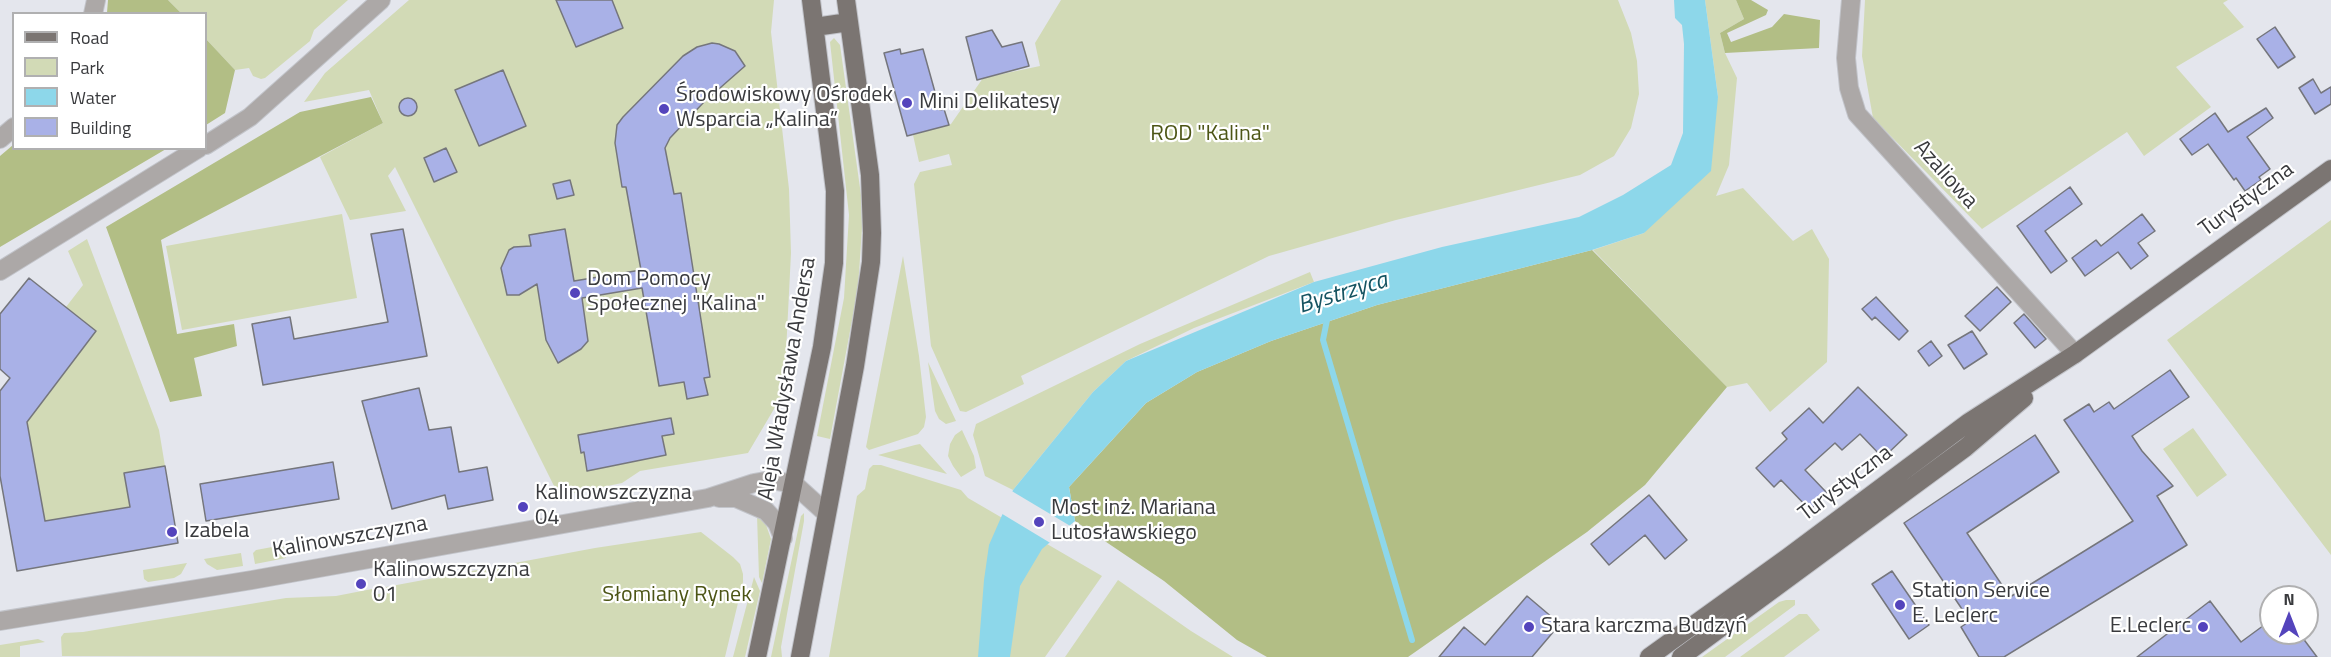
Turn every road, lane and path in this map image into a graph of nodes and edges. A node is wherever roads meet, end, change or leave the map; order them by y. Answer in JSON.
{"nodes":[{"id":1,"x":381,"y":0,"type":"edge"},
{"id":2,"x":811,"y":0,"type":"edge"},
{"id":3,"x":846,"y":0,"type":"edge"},
{"id":4,"x":1851,"y":0,"type":"edge"},
{"id":5,"x":849,"y":22,"type":"junction"},
{"id":6,"x":815,"y":27,"type":"junction"},
{"id":7,"x":207,"y":144,"type":"edge"},
{"id":8,"x":197,"y":150,"type":"edge"},
{"id":9,"x":2331,"y":169,"type":"edge"},
{"id":10,"x":0,"y":271,"type":"edge"},
{"id":11,"x":2075,"y":354,"type":"junction"},
{"id":12,"x":794,"y":484,"type":"junction"},
{"id":13,"x":708,"y":498,"type":"junction"},
{"id":14,"x":826,"y":513,"type":"junction"},
{"id":15,"x":783,"y":538,"type":"junction"},
{"id":16,"x":0,"y":621,"type":"edge"},
{"id":17,"x":757,"y":657,"type":"edge"},
{"id":18,"x":800,"y":657,"type":"edge"},
{"id":19,"x":1649,"y":657,"type":"edge"},
{"id":20,"x":1681,"y":657,"type":"edge"}],
"edges":[{"from":1,"to":7,"type":"street"},
{"from":2,"to":6,"type":"main road","name":"Aleja Władysława Andersa"},
{"from":3,"to":5,"type":"main road"},
{"from":4,"to":11,"type":"street","name":"Azaliowa"},
{"from":5,"to":6,"type":"main road"},
{"from":5,"to":14,"type":"main road"},
{"from":6,"to":12,"type":"main road","name":"Aleja Władysława Andersa"},
{"from":8,"to":10,"type":"street"},
{"from":9,"to":11,"type":"main road","name":"Turystyczna"},
{"from":11,"to":19,"type":"main road","name":"Turystyczna"},
{"from":11,"to":20,"type":"main road","name":"Turystyczna"},
{"from":12,"to":13,"type":"street","name":"Kalinowszczyzna"},
{"from":12,"to":14,"type":"street"},
{"from":12,"to":15,"type":"main road","name":"Aleja Władysława Andersa"},
{"from":13,"to":15,"type":"street","name":"Kalinowszczyzna"},
{"from":13,"to":16,"type":"street","name":"Kalinowszczyzna"},
{"from":14,"to":18,"type":"main road"},
{"from":15,"to":17,"type":"main road","name":"Aleja Władysława Andersa"}]}
